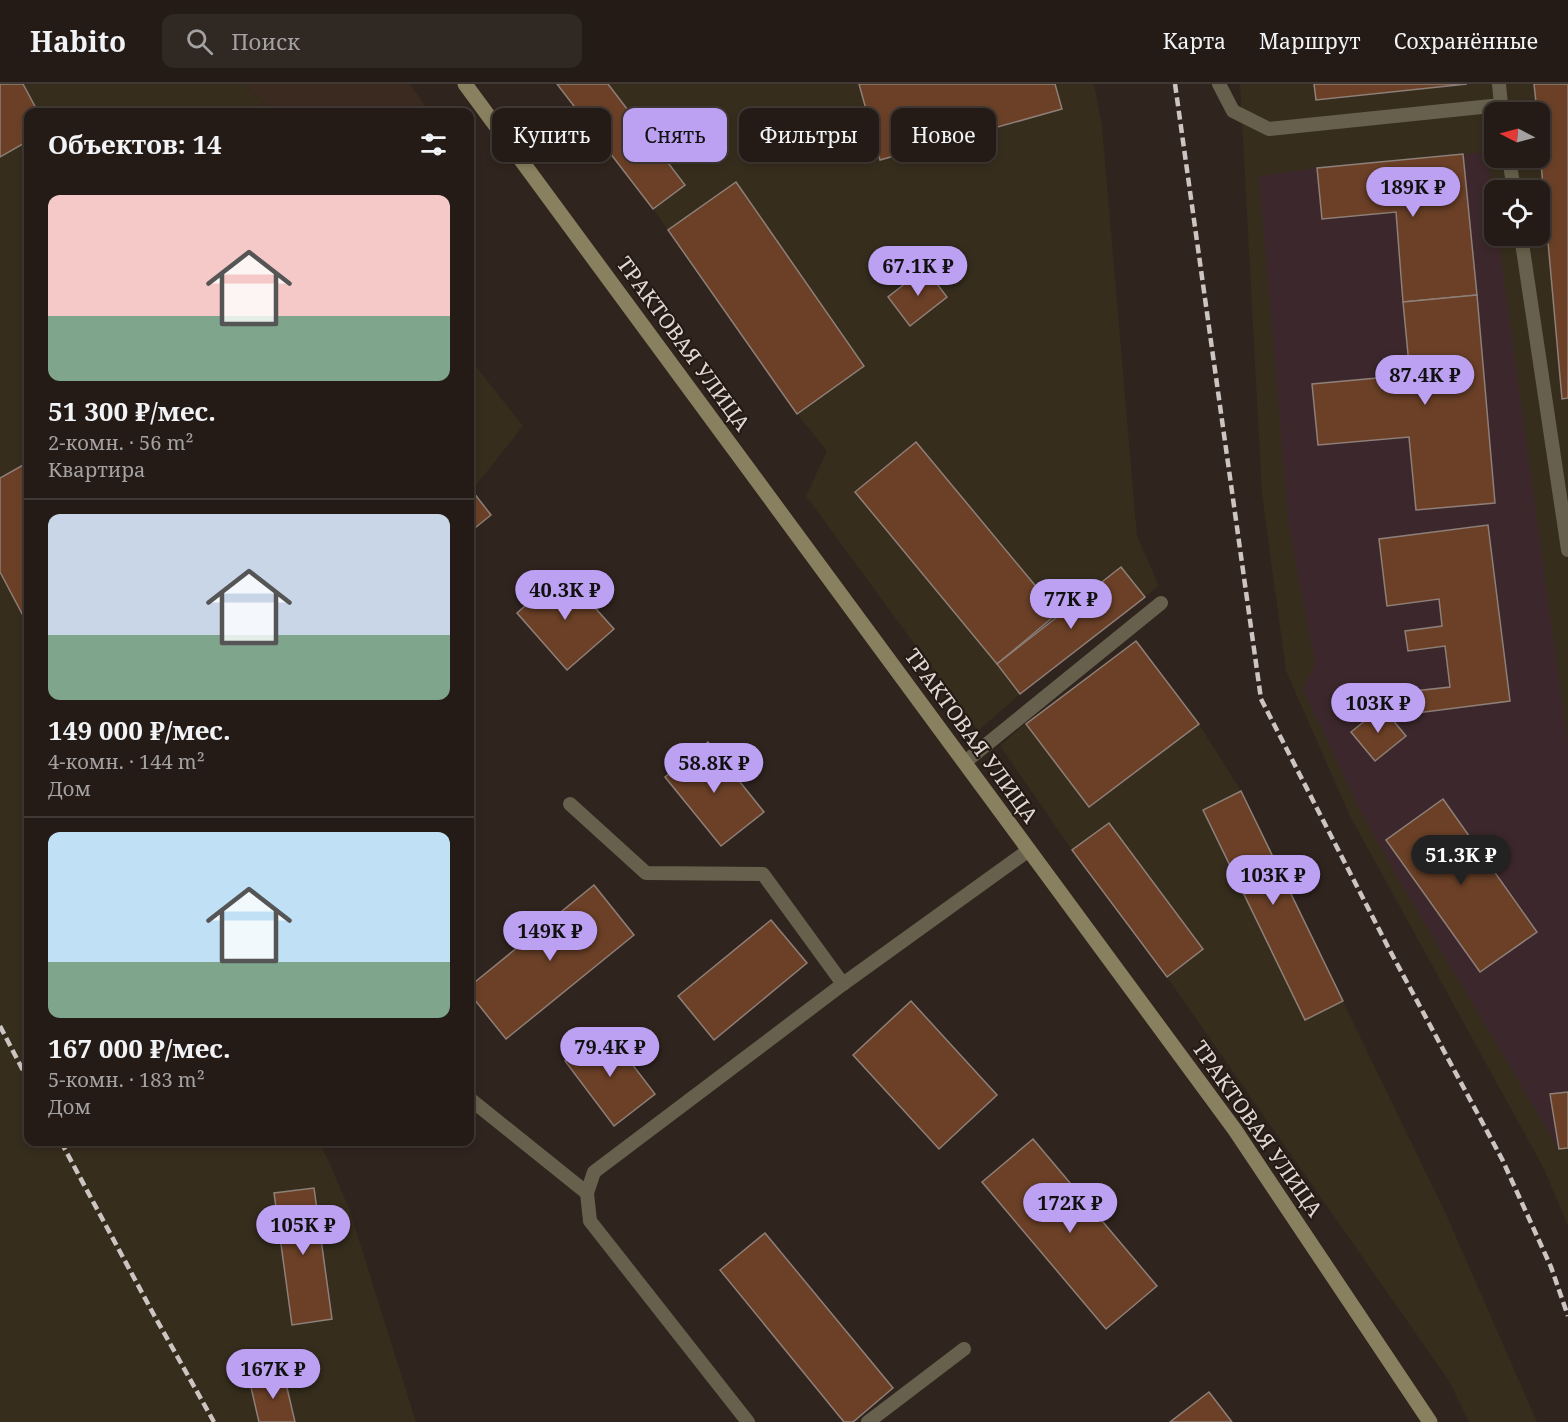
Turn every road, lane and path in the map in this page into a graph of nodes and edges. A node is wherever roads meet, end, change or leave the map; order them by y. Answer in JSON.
{"nodes":[{"id":1,"x":465,"y":84,"type":"edge"},
{"id":2,"x":1220,"y":84,"type":"edge"},
{"id":3,"x":1499,"y":84,"type":"edge"},
{"id":4,"x":1501,"y":102,"type":"edge"},
{"id":5,"x":1484,"y":111,"type":"edge"},
{"id":6,"x":1523,"y":246,"type":"edge"},
{"id":7,"x":1566,"y":524,"type":"edge"},
{"id":8,"x":1568,"y":550,"type":"edge"},
{"id":9,"x":1161,"y":603,"type":"dead end"},
{"id":10,"x":965,"y":762,"type":"junction"},
{"id":11,"x":570,"y":804,"type":"dead end"},
{"id":12,"x":1029,"y":850,"type":"junction"},
{"id":13,"x":843,"y":984,"type":"junction"},
{"id":14,"x":474,"y":1102,"type":"edge"},
{"id":15,"x":587,"y":1193,"type":"junction"},
{"id":16,"x":964,"y":1349,"type":"dead end"},
{"id":17,"x":748,"y":1422,"type":"edge"},
{"id":18,"x":868,"y":1422,"type":"edge"},
{"id":19,"x":1430,"y":1422,"type":"edge"}],
"edges":[{"from":1,"to":10,"type":"main road","name":"ТРАКТОВАЯ УЛИЦА"},
{"from":2,"to":5,"type":"lane"},
{"from":3,"to":4,"type":"lane"},
{"from":6,"to":7,"type":"lane"},
{"from":7,"to":8,"type":"lane"},
{"from":9,"to":10,"type":"lane"},
{"from":10,"to":12,"type":"main road","name":"ТРАКТОВАЯ УЛИЦА"},
{"from":11,"to":13,"type":"lane"},
{"from":12,"to":13,"type":"lane"},
{"from":12,"to":19,"type":"main road","name":"ТРАКТОВАЯ УЛИЦА"},
{"from":13,"to":15,"type":"lane"},
{"from":14,"to":15,"type":"lane"},
{"from":15,"to":17,"type":"lane"},
{"from":16,"to":18,"type":"lane"}]}
